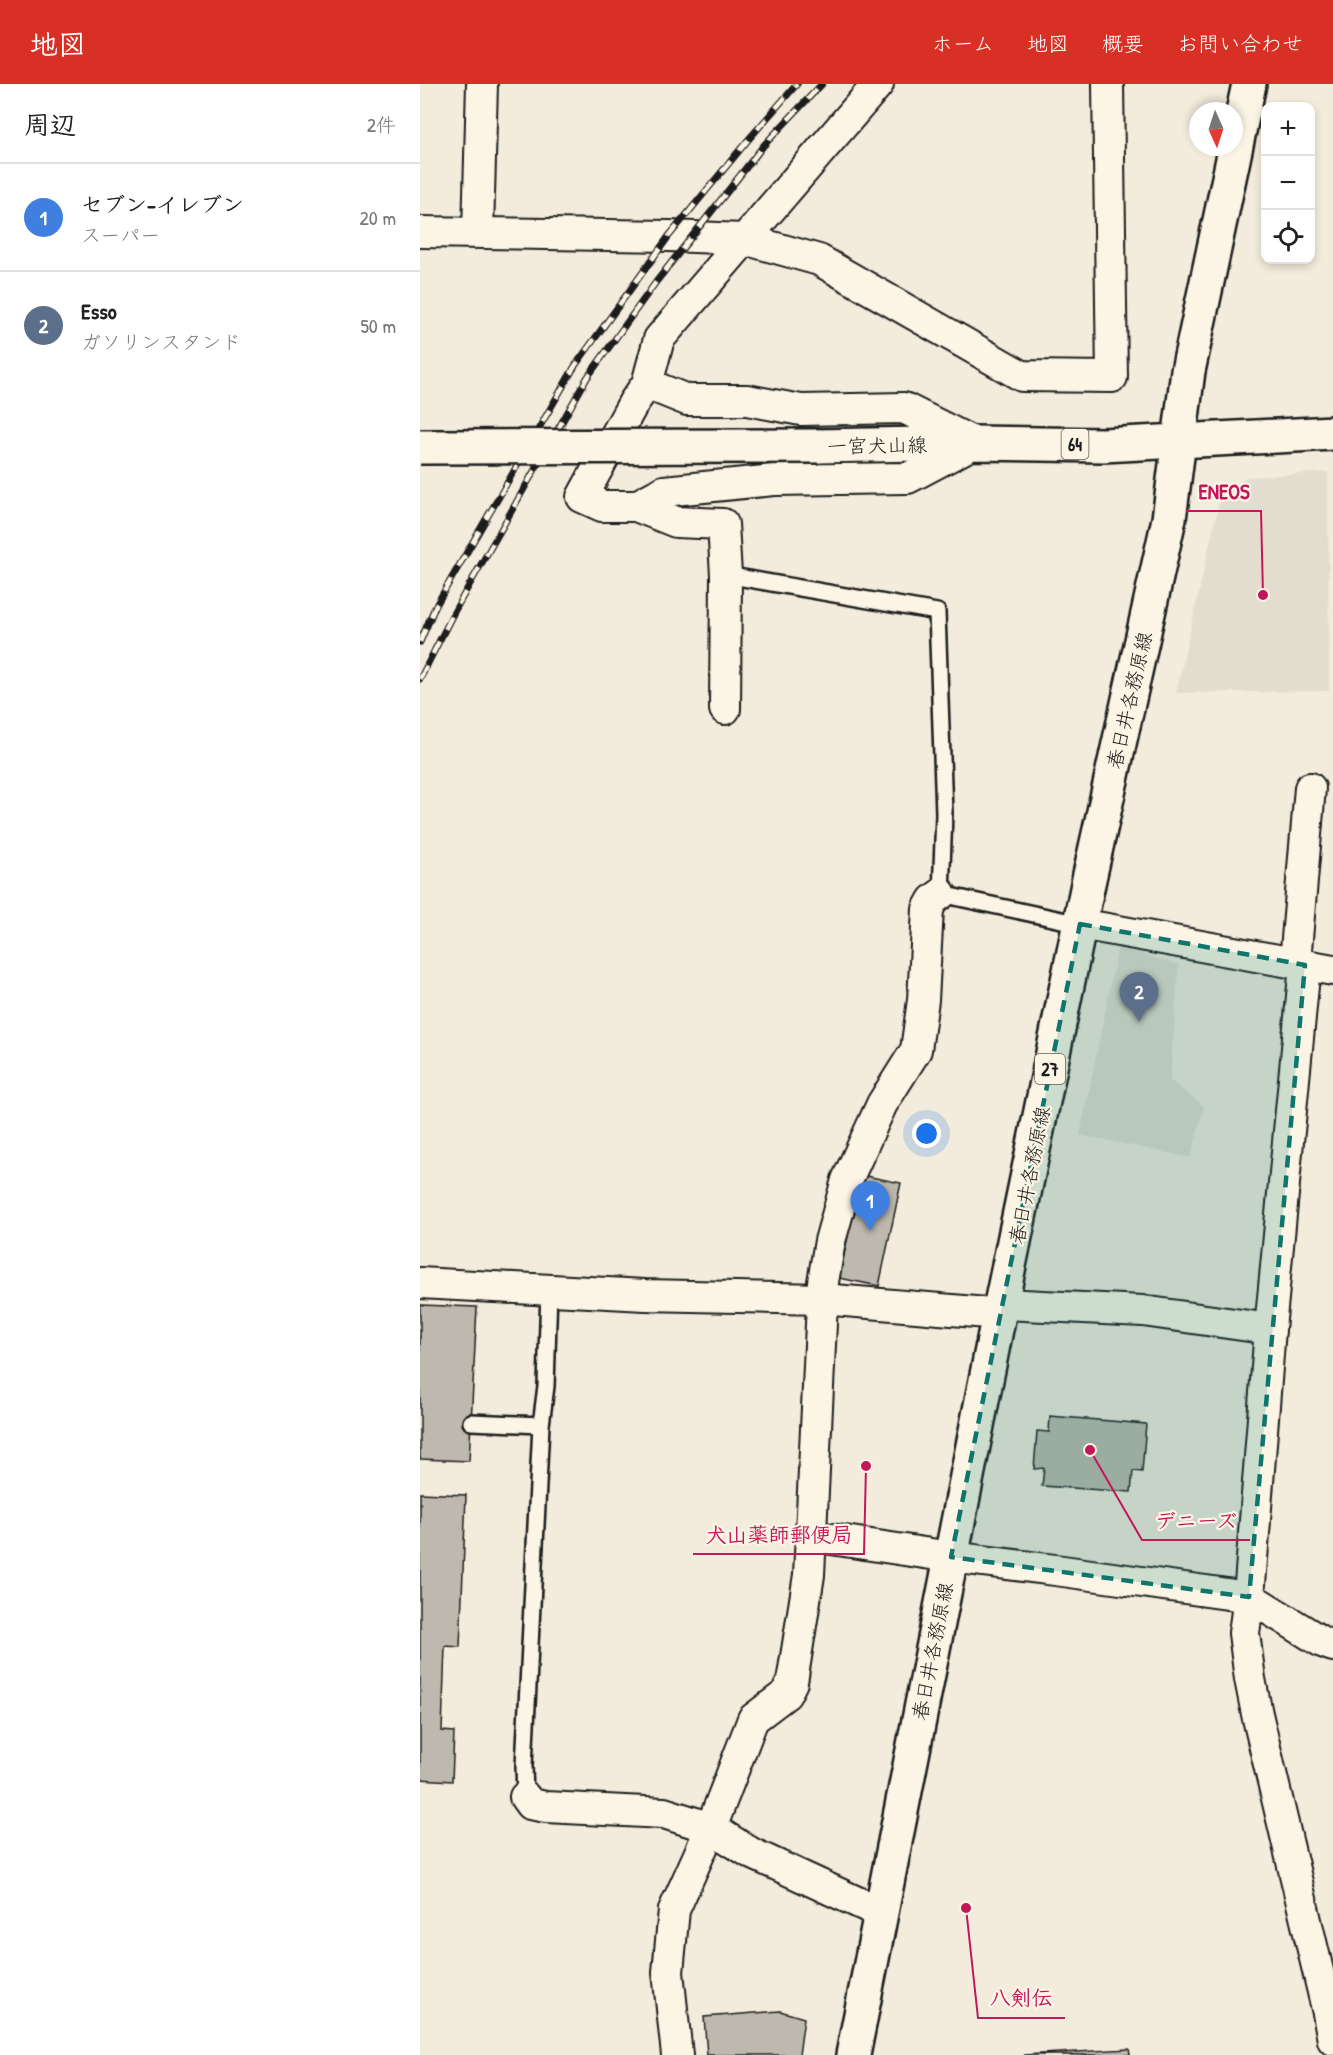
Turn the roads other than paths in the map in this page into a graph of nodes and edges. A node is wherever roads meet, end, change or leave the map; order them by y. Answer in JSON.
{"nodes":[{"id":1,"x":482,"y":84,"type":"edge"},
{"id":2,"x":878,"y":84,"type":"edge"},
{"id":3,"x":1108,"y":84,"type":"edge"},
{"id":4,"x":1249,"y":84,"type":"edge"},
{"id":5,"x":420,"y":232,"type":"edge"},
{"id":6,"x":478,"y":232,"type":"junction"},
{"id":7,"x":744,"y":239,"type":"junction"},
{"id":8,"x":647,"y":384,"type":"junction"},
{"id":9,"x":1333,"y":433,"type":"edge"},
{"id":10,"x":1179,"y":442,"type":"junction"},
{"id":11,"x":974,"y":443,"type":"junction"},
{"id":12,"x":420,"y":447,"type":"edge"},
{"id":13,"x":636,"y":506,"type":"junction"},
{"id":14,"x":726,"y":575,"type":"junction"},
{"id":15,"x":725,"y":709,"type":"dead end"},
{"id":16,"x":1310,"y":788,"type":"dead end"},
{"id":17,"x":941,"y":894,"type":"junction"},
{"id":18,"x":1080,"y":924,"type":"junction"},
{"id":19,"x":1311,"y":966,"type":"edge"},
{"id":20,"x":420,"y":1283,"type":"edge"},
{"id":21,"x":549,"y":1290,"type":"junction"},
{"id":22,"x":822,"y":1299,"type":"junction"},
{"id":23,"x":1001,"y":1309,"type":"junction"},
{"id":24,"x":1270,"y":1329,"type":"junction"},
{"id":25,"x":471,"y":1422,"type":"dead end"},
{"id":26,"x":541,"y":1425,"type":"junction"},
{"id":27,"x":811,"y":1536,"type":"junction"},
{"id":28,"x":951,"y":1557,"type":"junction"},
{"id":29,"x":1249,"y":1597,"type":"junction"},
{"id":30,"x":1333,"y":1646,"type":"edge"},
{"id":31,"x":525,"y":1797,"type":"joint"},
{"id":32,"x":711,"y":1828,"type":"junction"},
{"id":33,"x":880,"y":1913,"type":"junction"},
{"id":34,"x":1333,"y":2040,"type":"edge"},
{"id":35,"x":678,"y":2055,"type":"edge"},
{"id":36,"x":853,"y":2055,"type":"edge"}],
"edges":[{"from":1,"to":6,"type":"street"},
{"from":2,"to":7,"type":"street"},
{"from":3,"to":7,"type":"street"},
{"from":4,"to":10,"type":"main road","name":"春日井各務原線","number":"27"},
{"from":5,"to":6,"type":"street"},
{"from":6,"to":7,"type":"street"},
{"from":7,"to":8,"type":"street"},
{"from":8,"to":11,"type":"street"},
{"from":8,"to":13,"type":"street"},
{"from":9,"to":10,"type":"main road","name":"一宮犬山線","number":"64"},
{"from":10,"to":11,"type":"main road","name":"一宮犬山線","number":"64"},
{"from":10,"to":18,"type":"main road","name":"春日井各務原線","number":"27"},
{"from":11,"to":12,"type":"main road","name":"一宮犬山線","number":"64","bridge":true},
{"from":11,"to":13,"type":"street"},
{"from":13,"to":14,"type":"street"},
{"from":14,"to":15,"type":"street"},
{"from":14,"to":17,"type":"lane"},
{"from":16,"to":19,"type":"street"},
{"from":17,"to":18,"type":"lane"},
{"from":17,"to":22,"type":"street"},
{"from":18,"to":19,"type":"street"},
{"from":18,"to":23,"type":"main road","name":"春日井各務原線","number":"27"},
{"from":19,"to":24,"type":"street"},
{"from":20,"to":21,"type":"street"},
{"from":21,"to":22,"type":"street"},
{"from":21,"to":26,"type":"lane"},
{"from":22,"to":23,"type":"street"},
{"from":22,"to":27,"type":"street"},
{"from":23,"to":24,"type":"street"},
{"from":23,"to":28,"type":"main road","name":"春日井各務原線","number":"27"},
{"from":24,"to":29,"type":"street"},
{"from":25,"to":26,"type":"lane"},
{"from":26,"to":31,"type":"lane"},
{"from":27,"to":28,"type":"street"},
{"from":27,"to":32,"type":"street"},
{"from":28,"to":29,"type":"street"},
{"from":28,"to":33,"type":"main road","name":"春日井各務原線","number":"27"},
{"from":29,"to":30,"type":"street"},
{"from":29,"to":34,"type":"street"},
{"from":31,"to":32,"type":"street"},
{"from":32,"to":33,"type":"street"},
{"from":32,"to":35,"type":"street"},
{"from":33,"to":36,"type":"main road","name":"春日井各務原線","number":"27"}]}
